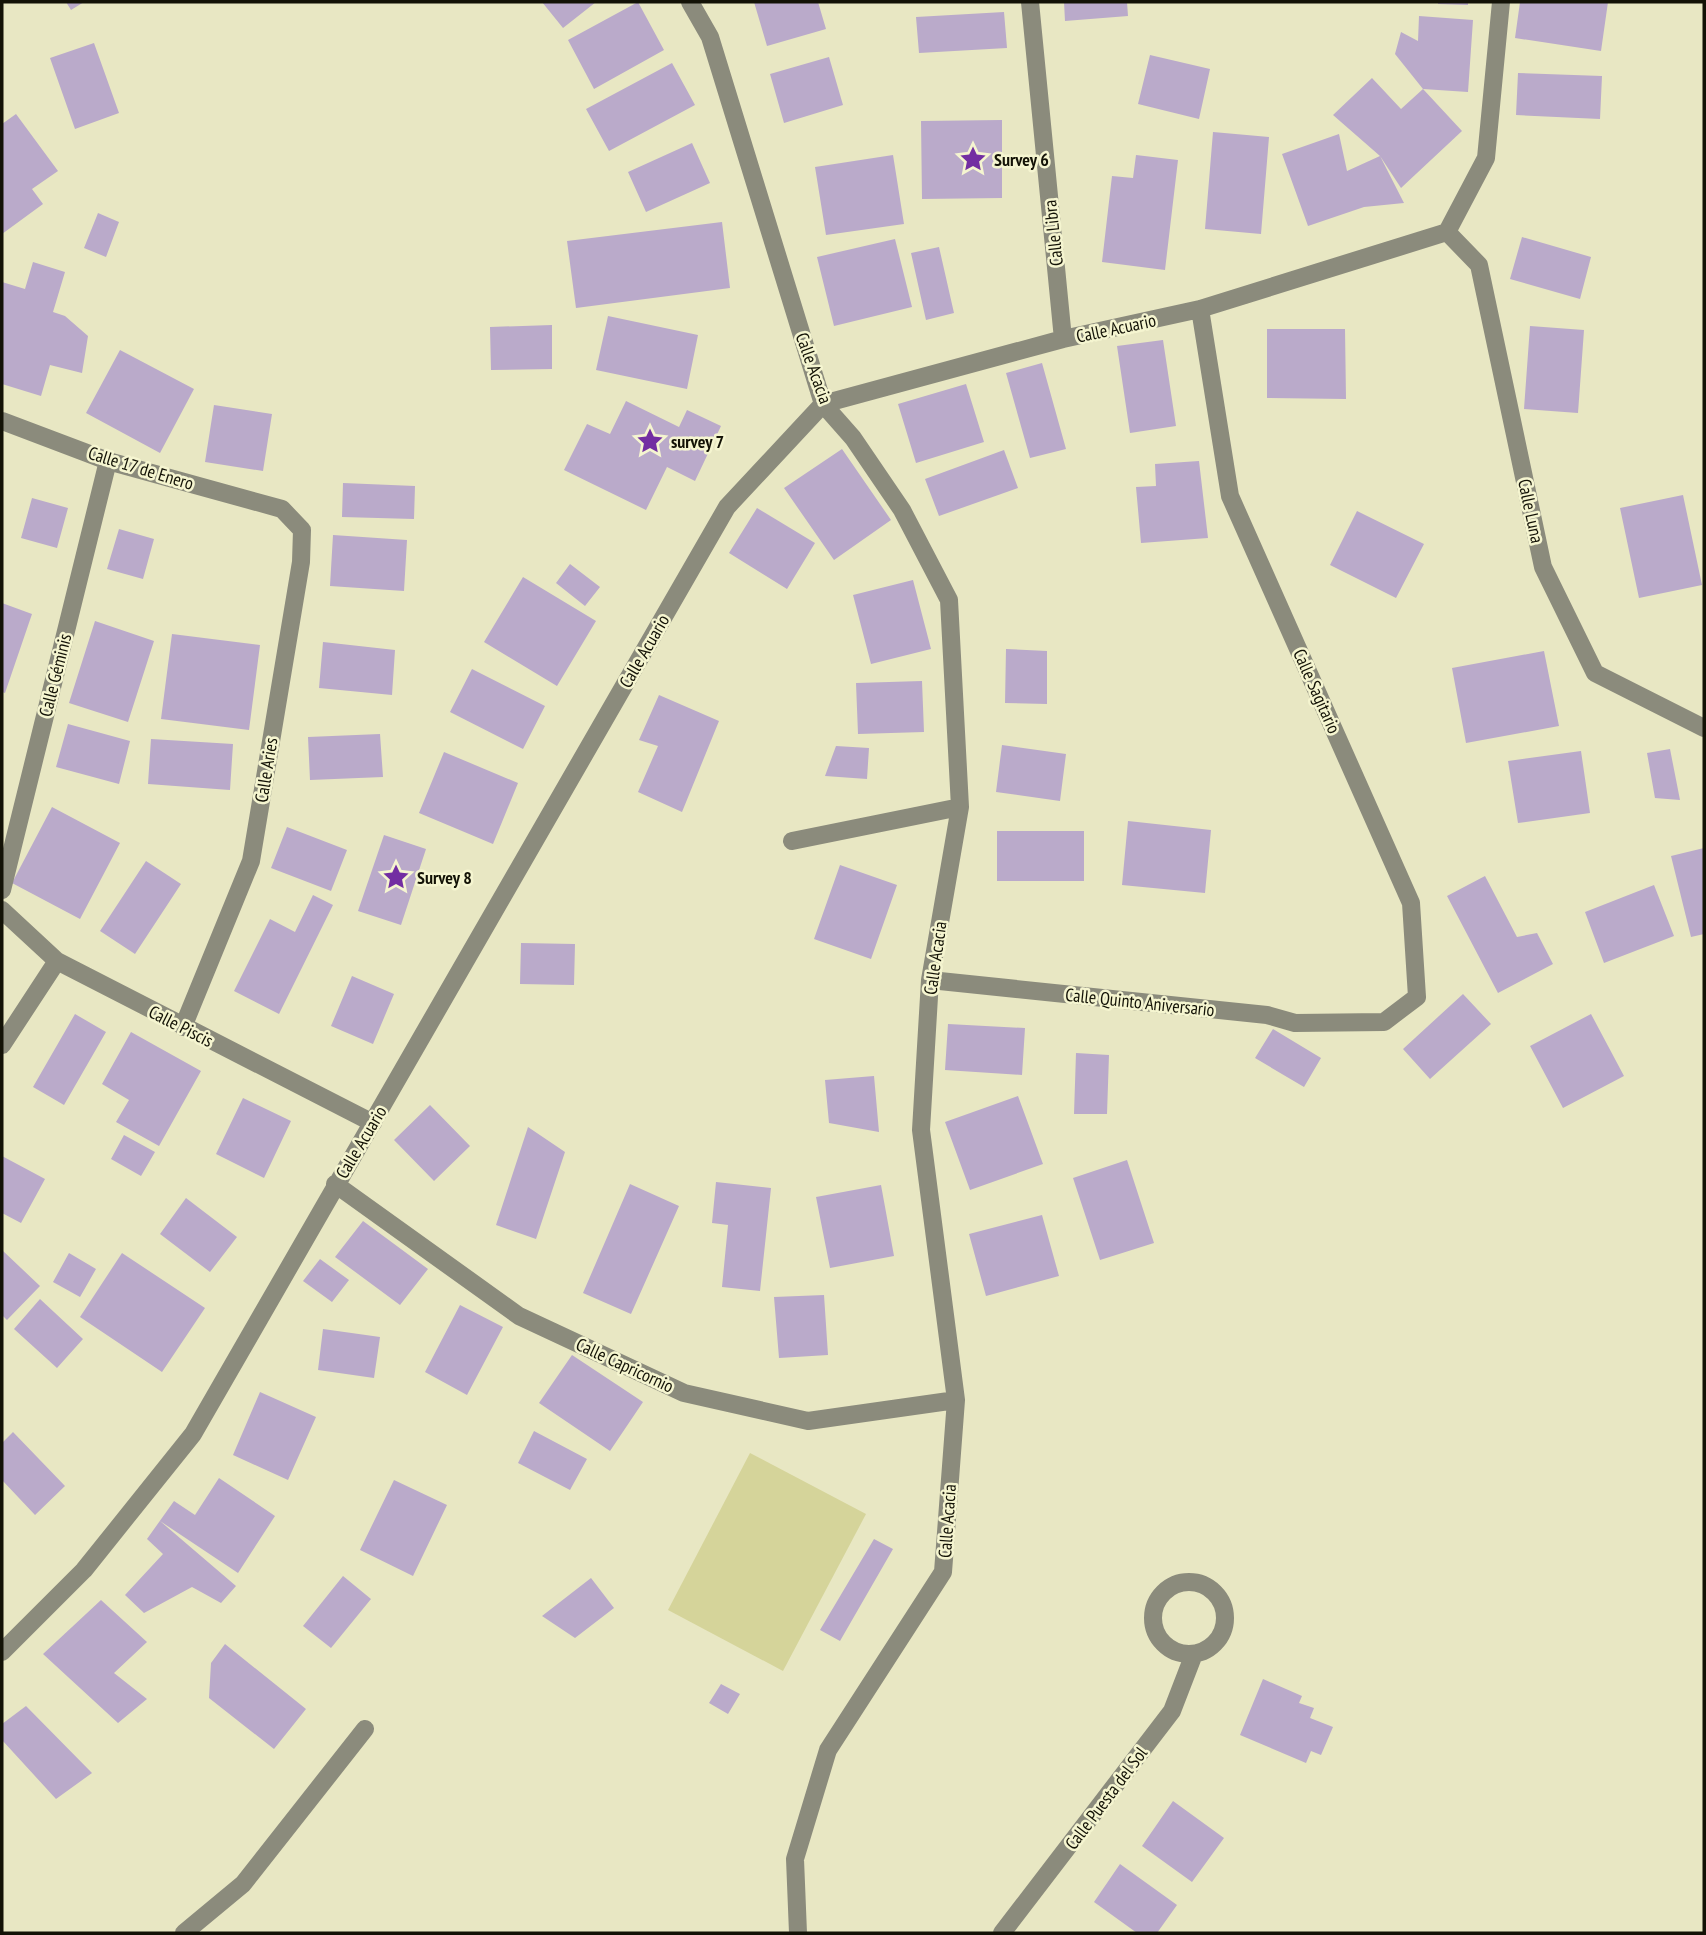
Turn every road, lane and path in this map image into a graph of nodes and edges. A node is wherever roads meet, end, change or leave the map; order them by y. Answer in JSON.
{"nodes":[{"id":1,"x":690,"y":2,"type":"edge"},
{"id":2,"x":1030,"y":2,"type":"edge"},
{"id":3,"x":1501,"y":2,"type":"edge"},
{"id":4,"x":1447,"y":232,"type":"junction"},
{"id":5,"x":1200,"y":309,"type":"junction"},
{"id":6,"x":1063,"y":339,"type":"junction"},
{"id":7,"x":823,"y":404,"type":"junction"},
{"id":8,"x":2,"y":421,"type":"edge"},
{"id":9,"x":108,"y":461,"type":"junction"},
{"id":10,"x":282,"y":509,"type":"joint"},
{"id":11,"x":1704,"y":728,"type":"edge"},
{"id":12,"x":960,"y":807,"type":"junction"},
{"id":13,"x":792,"y":841,"type":"dead end"},
{"id":14,"x":2,"y":890,"type":"edge"},
{"id":15,"x":2,"y":910,"type":"edge"},
{"id":16,"x":57,"y":961,"type":"junction"},
{"id":17,"x":930,"y":980,"type":"junction"},
{"id":18,"x":1349,"y":1022,"type":"joint"},
{"id":19,"x":183,"y":1027,"type":"junction"},
{"id":20,"x":2,"y":1045,"type":"edge"},
{"id":21,"x":373,"y":1123,"type":"junction"},
{"id":22,"x":335,"y":1184,"type":"junction"},
{"id":23,"x":956,"y":1400,"type":"junction"},
{"id":24,"x":2,"y":1652,"type":"edge"},
{"id":25,"x":1194,"y":1654,"type":"junction"},
{"id":26,"x":365,"y":1728,"type":"dead end"},
{"id":27,"x":184,"y":1933,"type":"edge"},
{"id":28,"x":798,"y":1933,"type":"edge"},
{"id":29,"x":1002,"y":1933,"type":"edge"}],
"edges":[{"from":1,"to":7,"type":"street","name":"Calle Acacia"},
{"from":2,"to":6,"type":"street","name":"Calle Libra"},
{"from":3,"to":4,"type":"street"},
{"from":4,"to":5,"type":"street","name":"Calle Acuario"},
{"from":4,"to":11,"type":"street","name":"Calle Luna"},
{"from":5,"to":6,"type":"street","name":"Calle Acuario"},
{"from":5,"to":18,"type":"street","name":"Calle Sagitario"},
{"from":6,"to":7,"type":"street","name":"Calle Acuario"},
{"from":7,"to":12,"type":"street","name":"Calle Acacia"},
{"from":7,"to":21,"type":"street","name":"Calle Acuario"},
{"from":8,"to":9,"type":"street","name":"Calle 17 de Enero"},
{"from":9,"to":10,"type":"street","name":"Calle 17 de Enero"},
{"from":9,"to":14,"type":"street","name":"Calle Géminis"},
{"from":10,"to":19,"type":"street","name":"Calle Aries"},
{"from":12,"to":13,"type":"street"},
{"from":12,"to":17,"type":"street","name":"Calle Acacia"},
{"from":15,"to":16,"type":"street","name":"Calle Piscis"},
{"from":16,"to":19,"type":"street","name":"Calle Piscis"},
{"from":16,"to":20,"type":"street"},
{"from":17,"to":18,"type":"street","name":"Calle Quinto Aniversario"},
{"from":17,"to":23,"type":"street","name":"Calle Acacia"},
{"from":19,"to":21,"type":"street","name":"Calle Piscis"},
{"from":21,"to":22,"type":"street","name":"Calle Acuario"},
{"from":22,"to":23,"type":"street","name":"Calle Capricornio"},
{"from":22,"to":24,"type":"street","name":"Calle Acuario"},
{"from":23,"to":28,"type":"street","name":"Calle Acacia"},
{"from":25,"to":25,"type":"street"},
{"from":25,"to":29,"type":"street","name":"Calle Puesta del Sol"},
{"from":26,"to":27,"type":"street"}]}
